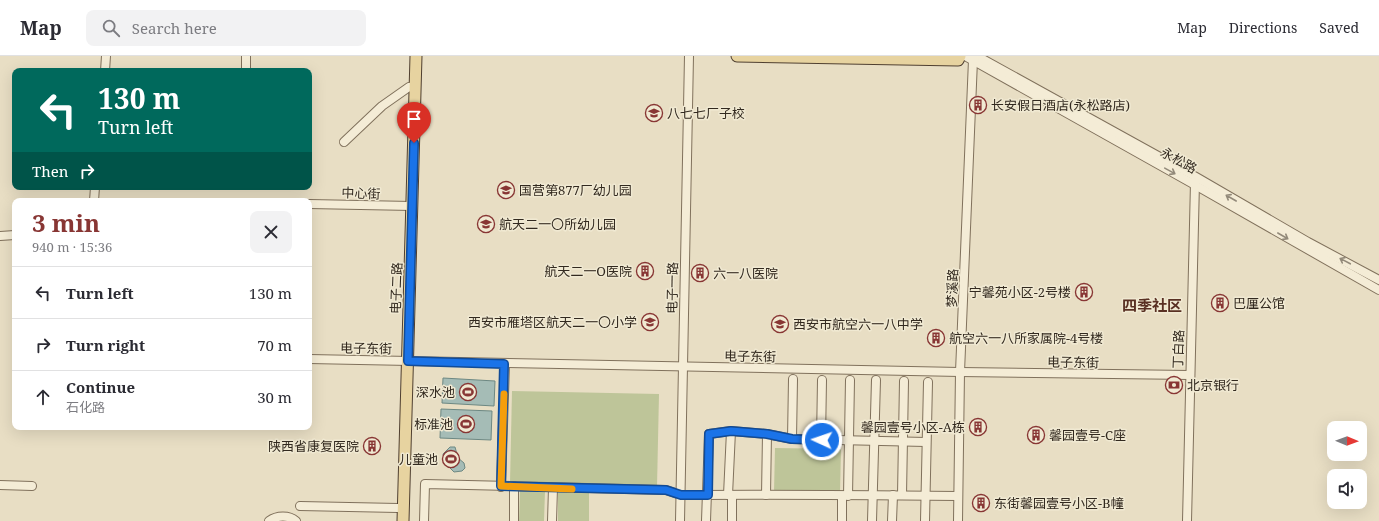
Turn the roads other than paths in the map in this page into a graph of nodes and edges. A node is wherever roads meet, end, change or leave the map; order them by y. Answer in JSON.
{"nodes":[{"id":1,"x":106,"y":56,"type":"edge"},
{"id":2,"x":246,"y":56,"type":"edge"},
{"id":3,"x":410,"y":56,"type":"edge"},
{"id":4,"x":416,"y":56,"type":"edge"},
{"id":5,"x":689,"y":56,"type":"edge"},
{"id":6,"x":737,"y":56,"type":"edge"},
{"id":7,"x":960,"y":56,"type":"edge"},
{"id":8,"x":965,"y":56,"type":"edge"},
{"id":9,"x":975,"y":57,"type":"edge"},
{"id":10,"x":105,"y":68,"type":"edge"},
{"id":11,"x":246,"y":68,"type":"edge"},
{"id":12,"x":409,"y":87,"type":"junction"},
{"id":13,"x":344,"y":142,"type":"dead end"},
{"id":14,"x":1195,"y":181,"type":"junction"},
{"id":15,"x":312,"y":204,"type":"edge"},
{"id":16,"x":409,"y":206,"type":"junction"},
{"id":17,"x":12,"y":235,"type":"edge"},
{"id":18,"x":0,"y":236,"type":"edge"},
{"id":19,"x":1379,"y":280,"type":"edge"},
{"id":20,"x":1379,"y":290,"type":"edge"},
{"id":21,"x":312,"y":359,"type":"edge"},
{"id":22,"x":405,"y":361,"type":"junction"},
{"id":23,"x":504,"y":364,"type":"junction"},
{"id":24,"x":683,"y":367,"type":"junction"},
{"id":25,"x":960,"y":372,"type":"junction"},
{"id":26,"x":1190,"y":375,"type":"junction"},
{"id":27,"x":793,"y":379,"type":"dead end"},
{"id":28,"x":822,"y":380,"type":"dead end"},
{"id":29,"x":850,"y":380,"type":"dead end"},
{"id":30,"x":876,"y":380,"type":"dead end"},
{"id":31,"x":904,"y":380,"type":"dead end"},
{"id":32,"x":928,"y":382,"type":"dead end"},
{"id":33,"x":731,"y":431,"type":"junction"},
{"id":34,"x":767,"y":434,"type":"junction"},
{"id":35,"x":792,"y":439,"type":"junction"},
{"id":36,"x":822,"y":440,"type":"junction"},
{"id":37,"x":848,"y":440,"type":"junction"},
{"id":38,"x":875,"y":441,"type":"junction"},
{"id":39,"x":903,"y":442,"type":"junction"},
{"id":40,"x":926,"y":442,"type":"junction"},
{"id":41,"x":0,"y":485,"type":"edge"},
{"id":42,"x":32,"y":486,"type":"dead end"},
{"id":43,"x":501,"y":486,"type":"junction"},
{"id":44,"x":514,"y":486,"type":"junction"},
{"id":45,"x":553,"y":488,"type":"junction"},
{"id":46,"x":893,"y":494,"type":"junction"},
{"id":47,"x":681,"y":495,"type":"junction"},
{"id":48,"x":708,"y":495,"type":"junction"},
{"id":49,"x":730,"y":495,"type":"junction"},
{"id":50,"x":766,"y":495,"type":"junction"},
{"id":51,"x":902,"y":495,"type":"junction"},
{"id":52,"x":926,"y":495,"type":"junction"},
{"id":53,"x":845,"y":496,"type":"junction"},
{"id":54,"x":873,"y":496,"type":"junction"},
{"id":55,"x":958,"y":496,"type":"junction"},
{"id":56,"x":300,"y":506,"type":"dead end"},
{"id":57,"x":398,"y":508,"type":"junction"},
{"id":58,"x":269,"y":521,"type":"edge"},
{"id":59,"x":296,"y":521,"type":"edge"},
{"id":60,"x":397,"y":521,"type":"edge"},
{"id":61,"x":403,"y":521,"type":"edge"},
{"id":62,"x":424,"y":521,"type":"edge"},
{"id":63,"x":514,"y":521,"type":"edge"},
{"id":64,"x":552,"y":521,"type":"edge"},
{"id":65,"x":680,"y":521,"type":"edge"},
{"id":66,"x":706,"y":521,"type":"edge"},
{"id":67,"x":732,"y":521,"type":"edge"},
{"id":68,"x":842,"y":521,"type":"edge"},
{"id":69,"x":872,"y":521,"type":"edge"},
{"id":70,"x":892,"y":521,"type":"edge"},
{"id":71,"x":925,"y":521,"type":"edge"},
{"id":72,"x":958,"y":521,"type":"edge"},
{"id":73,"x":1186,"y":521,"type":"edge"}],
"edges":[{"from":1,"to":10,"type":"street"},
{"from":2,"to":11,"type":"street"},
{"from":3,"to":12,"type":"main road","name":"电子二路"},
{"from":4,"to":16,"type":"main road","name":"电子二路"},
{"from":5,"to":24,"type":"street","name":"电子一路"},
{"from":6,"to":7,"type":"main road"},
{"from":8,"to":9,"type":"street","name":"永松路"},
{"from":9,"to":14,"type":"street","name":"永松路"},
{"from":9,"to":25,"type":"street","name":"梦溪路"},
{"from":12,"to":13,"type":"street"},
{"from":12,"to":16,"type":"main road","name":"电子二路"},
{"from":19,"to":14,"type":"street","name":"永松路","one_way":true},
{"from":14,"to":20,"type":"street","name":"永松路","one_way":true},
{"from":14,"to":26,"type":"street","name":"丁白路"},
{"from":15,"to":16,"type":"street","name":"中心街"},
{"from":16,"to":22,"type":"main road","name":"电子二路"},
{"from":17,"to":18,"type":"street"},
{"from":21,"to":22,"type":"street","name":"电子东街"},
{"from":22,"to":23,"type":"street","name":"电子东街"},
{"from":22,"to":57,"type":"main road","name":"电子二路"},
{"from":22,"to":61,"type":"main road","name":"电子二路"},
{"from":23,"to":24,"type":"street","name":"电子东街"},
{"from":23,"to":43,"type":"street"},
{"from":24,"to":25,"type":"street","name":"电子东街"},
{"from":24,"to":47,"type":"street","name":"电子一路"},
{"from":25,"to":26,"type":"street","name":"电子东街"},
{"from":25,"to":55,"type":"street","name":"梦溪路"},
{"from":26,"to":73,"type":"street","name":"丁白路"},
{"from":27,"to":35,"type":"street"},
{"from":28,"to":36,"type":"street"},
{"from":29,"to":37,"type":"street"},
{"from":30,"to":38,"type":"street"},
{"from":31,"to":39,"type":"street"},
{"from":32,"to":40,"type":"street"},
{"from":33,"to":34,"type":"street"},
{"from":33,"to":48,"type":"street"},
{"from":33,"to":49,"type":"street"},
{"from":34,"to":35,"type":"street"},
{"from":34,"to":50,"type":"street"},
{"from":35,"to":36,"type":"street"},
{"from":36,"to":37,"type":"street"},
{"from":37,"to":38,"type":"street"},
{"from":37,"to":53,"type":"street"},
{"from":38,"to":39,"type":"street"},
{"from":38,"to":54,"type":"street"},
{"from":39,"to":40,"type":"street"},
{"from":39,"to":51,"type":"street"},
{"from":40,"to":52,"type":"street"},
{"from":41,"to":42,"type":"street"},
{"from":43,"to":44,"type":"street"},
{"from":43,"to":62,"type":"street"},
{"from":44,"to":45,"type":"street"},
{"from":44,"to":63,"type":"street"},
{"from":45,"to":47,"type":"street"},
{"from":45,"to":64,"type":"street"},
{"from":46,"to":51,"type":"street"},
{"from":46,"to":54,"type":"street"},
{"from":46,"to":70,"type":"street"},
{"from":47,"to":48,"type":"street"},
{"from":47,"to":65,"type":"street","name":"电子一路"},
{"from":48,"to":49,"type":"street"},
{"from":48,"to":66,"type":"street"},
{"from":49,"to":50,"type":"street"},
{"from":49,"to":67,"type":"street"},
{"from":50,"to":53,"type":"street"},
{"from":51,"to":52,"type":"street"},
{"from":52,"to":55,"type":"street"},
{"from":52,"to":71,"type":"street"},
{"from":53,"to":54,"type":"street"},
{"from":53,"to":68,"type":"street"},
{"from":54,"to":69,"type":"street"},
{"from":55,"to":72,"type":"street","name":"梦溪路"},
{"from":56,"to":57,"type":"street"},
{"from":57,"to":60,"type":"main road","name":"电子二路"},
{"from":58,"to":59,"type":"street"}]}
